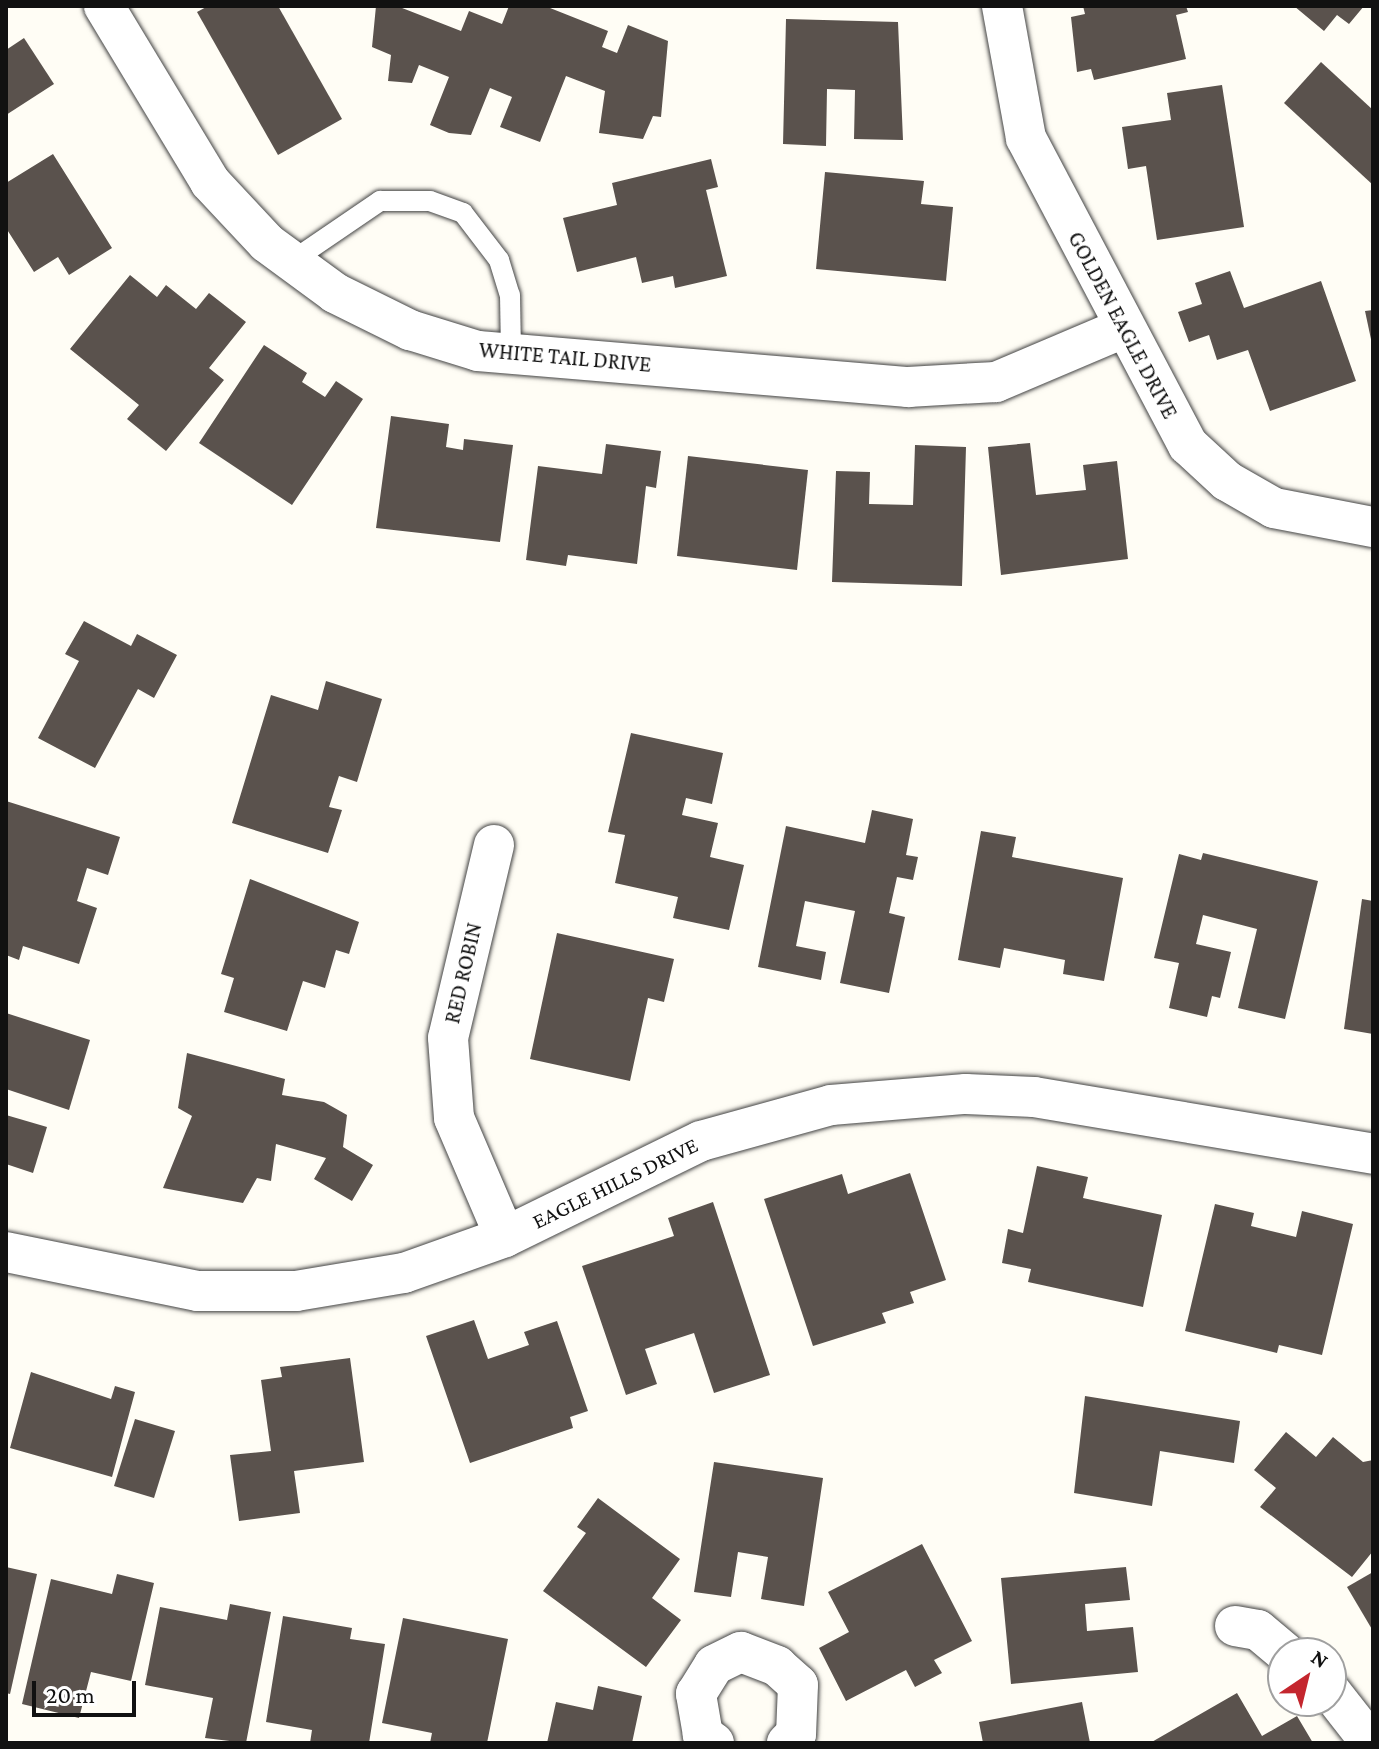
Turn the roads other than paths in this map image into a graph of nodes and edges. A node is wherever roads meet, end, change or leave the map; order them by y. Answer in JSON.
{"nodes":[{"id":1,"x":104,"y":6,"type":"edge"},
{"id":2,"x":1002,"y":6,"type":"edge"},
{"id":3,"x":292,"y":261,"type":"junction"},
{"id":4,"x":1121,"y":329,"type":"junction"},
{"id":5,"x":511,"y":354,"type":"junction"},
{"id":6,"x":1373,"y":527,"type":"edge"},
{"id":7,"x":494,"y":845,"type":"dead end"},
{"id":8,"x":1373,"y":1154,"type":"edge"},
{"id":9,"x":505,"y":1237,"type":"junction"},
{"id":10,"x":6,"y":1252,"type":"edge"},
{"id":11,"x":1235,"y":1626,"type":"dead end"},
{"id":12,"x":1267,"y":1638,"type":"edge"},
{"id":13,"x":1347,"y":1712,"type":"edge"},
{"id":14,"x":714,"y":1743,"type":"edge"},
{"id":15,"x":787,"y":1743,"type":"edge"},
{"id":16,"x":1371,"y":1743,"type":"edge"}],
"edges":[{"from":1,"to":3,"type":"street","name":"WHITE TAIL DRIVE"},
{"from":2,"to":4,"type":"street","name":"GOLDEN EAGLE DRIVE"},
{"from":3,"to":5,"type":"street","name":"WHITE TAIL DRIVE"},
{"from":3,"to":5,"type":"lane"},
{"from":4,"to":5,"type":"street","name":"WHITE TAIL DRIVE"},
{"from":4,"to":6,"type":"street","name":"GOLDEN EAGLE DRIVE"},
{"from":7,"to":9,"type":"street","name":"RED ROBIN"},
{"from":8,"to":9,"type":"street","name":"EAGLE HILLS DRIVE"},
{"from":9,"to":10,"type":"street","name":"EAGLE HILLS DRIVE"},
{"from":11,"to":12,"type":"street"},
{"from":13,"to":16,"type":"street"},
{"from":14,"to":15,"type":"street"}]}
